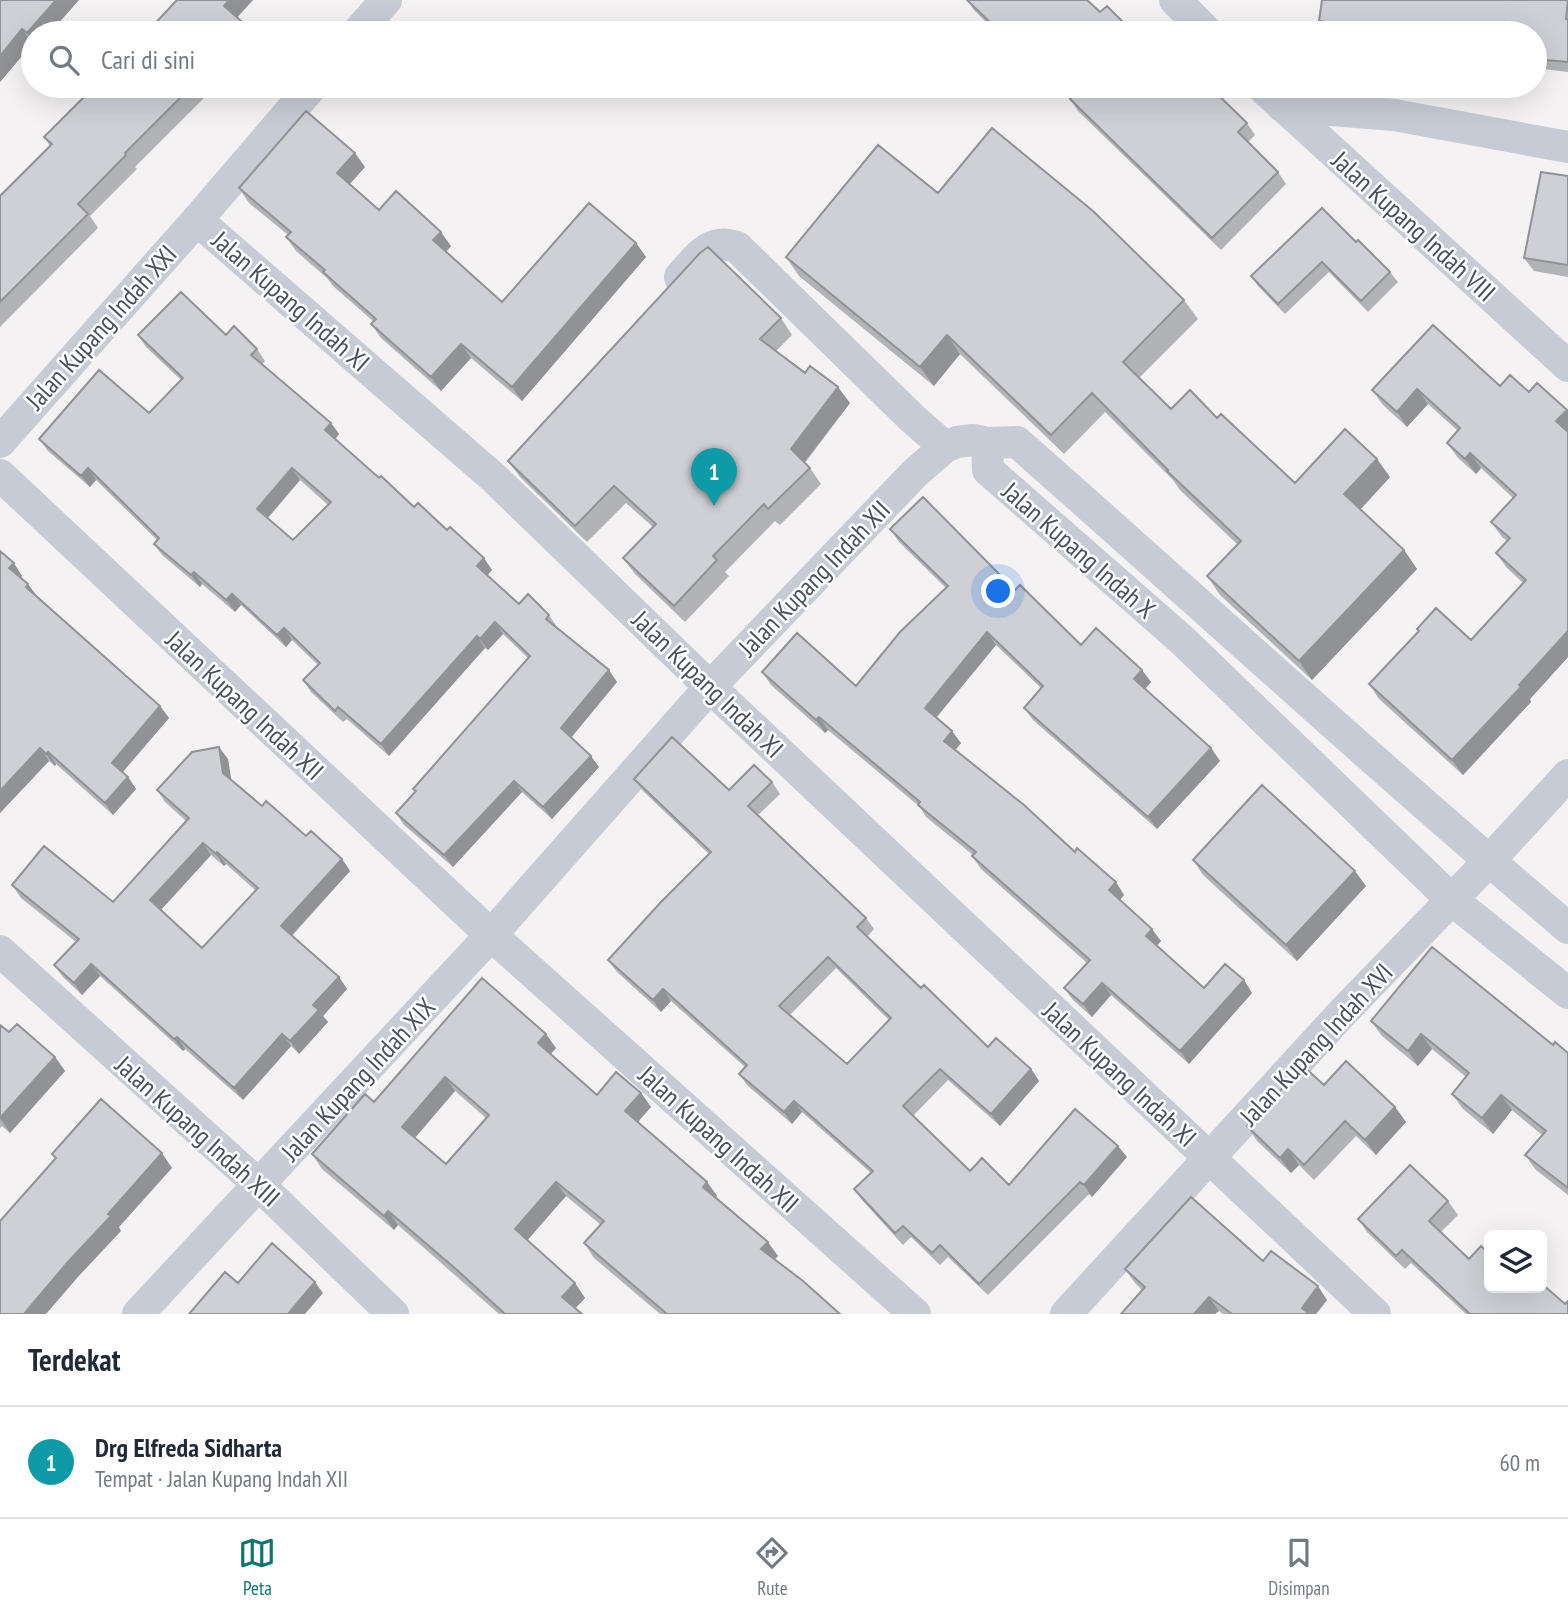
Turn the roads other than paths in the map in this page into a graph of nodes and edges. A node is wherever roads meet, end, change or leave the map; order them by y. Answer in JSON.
{"nodes":[{"id":1,"x":386,"y":0,"type":"edge"},
{"id":2,"x":1175,"y":0,"type":"edge"},
{"id":3,"x":368,"y":21,"type":"edge"},
{"id":4,"x":1196,"y":21,"type":"edge"},
{"id":5,"x":302,"y":98,"type":"edge"},
{"id":6,"x":1274,"y":98,"type":"edge"},
{"id":7,"x":1285,"y":98,"type":"edge"},
{"id":8,"x":1568,"y":147,"type":"edge"},
{"id":9,"x":197,"y":220,"type":"junction"},
{"id":10,"x":662,"y":296,"type":"edge"},
{"id":11,"x":1568,"y":366,"type":"edge"},
{"id":12,"x":0,"y":442,"type":"edge"},
{"id":13,"x":987,"y":443,"type":"junction"},
{"id":14,"x":946,"y":447,"type":"junction"},
{"id":15,"x":0,"y":475,"type":"edge"},
{"id":16,"x":1207,"y":609,"type":"junction"},
{"id":17,"x":1182,"y":640,"type":"junction"},
{"id":18,"x":710,"y":687,"type":"junction"},
{"id":19,"x":1337,"y":727,"type":"junction"},
{"id":20,"x":1303,"y":759,"type":"junction"},
{"id":21,"x":1568,"y":775,"type":"edge"},
{"id":22,"x":1489,"y":861,"type":"junction"},
{"id":23,"x":1452,"y":900,"type":"junction"},
{"id":24,"x":1568,"y":928,"type":"edge"},
{"id":25,"x":491,"y":935,"type":"junction"},
{"id":26,"x":0,"y":951,"type":"edge"},
{"id":27,"x":1568,"y":993,"type":"edge"},
{"id":28,"x":1210,"y":1158,"type":"junction"},
{"id":29,"x":259,"y":1185,"type":"junction"},
{"id":30,"x":138,"y":1314,"type":"edge"},
{"id":31,"x":393,"y":1314,"type":"edge"},
{"id":32,"x":915,"y":1314,"type":"edge"},
{"id":33,"x":1066,"y":1314,"type":"edge"},
{"id":34,"x":1376,"y":1314,"type":"edge"}],
"edges":[{"from":1,"to":3,"type":"street"},
{"from":2,"to":4,"type":"street"},
{"from":5,"to":9,"type":"street","name":"Jalan Kupang Indah XXI"},
{"from":6,"to":11,"type":"street","name":"Jalan Kupang Indah VIII"},
{"from":7,"to":8,"type":"street"},
{"from":9,"to":12,"type":"street","name":"Jalan Kupang Indah XXI"},
{"from":9,"to":18,"type":"street","name":"Jalan Kupang Indah XI"},
{"from":10,"to":14,"type":"street"},
{"from":13,"to":14,"type":"street","name":"Jalan Kupang Indah XII"},
{"from":13,"to":16,"type":"street","name":"Jalan Kupang Indah X"},
{"from":13,"to":17,"type":"street","name":"Jalan Kupang Indah X"},
{"from":14,"to":18,"type":"street","name":"Jalan Kupang Indah XII"},
{"from":15,"to":25,"type":"street","name":"Jalan Kupang Indah XII"},
{"from":16,"to":17,"type":"street"},
{"from":16,"to":19,"type":"street","name":"Jalan Kupang Indah X"},
{"from":17,"to":20,"type":"street","name":"Jalan Kupang Indah X"},
{"from":18,"to":25,"type":"street","name":"Jalan Kupang Indah XII"},
{"from":18,"to":28,"type":"street","name":"Jalan Kupang Indah XI"},
{"from":19,"to":20,"type":"street"},
{"from":19,"to":22,"type":"street","name":"Jalan Kupang Indah X"},
{"from":20,"to":23,"type":"street","name":"Jalan Kupang Indah X"},
{"from":21,"to":22,"type":"street","name":"Jalan Kupang Indah XVI"},
{"from":22,"to":23,"type":"street","name":"Jalan Kupang Indah XVI"},
{"from":22,"to":24,"type":"street","name":"Jalan Kupang Indah X"},
{"from":23,"to":27,"type":"street","name":"Jalan Kupang Indah X"},
{"from":23,"to":28,"type":"street","name":"Jalan Kupang Indah XVI"},
{"from":25,"to":29,"type":"street","name":"Jalan Kupang Indah XIX"},
{"from":25,"to":32,"type":"street","name":"Jalan Kupang Indah XII"},
{"from":26,"to":29,"type":"street","name":"Jalan Kupang Indah XIII"},
{"from":28,"to":33,"type":"street","name":"Jalan Kupang Indah XVI"},
{"from":28,"to":34,"type":"street","name":"Jalan Kupang Indah XI"},
{"from":29,"to":30,"type":"street","name":"Jalan Kupang Indah XIX"},
{"from":29,"to":31,"type":"street","name":"Jalan Kupang Indah XIII"}]}
